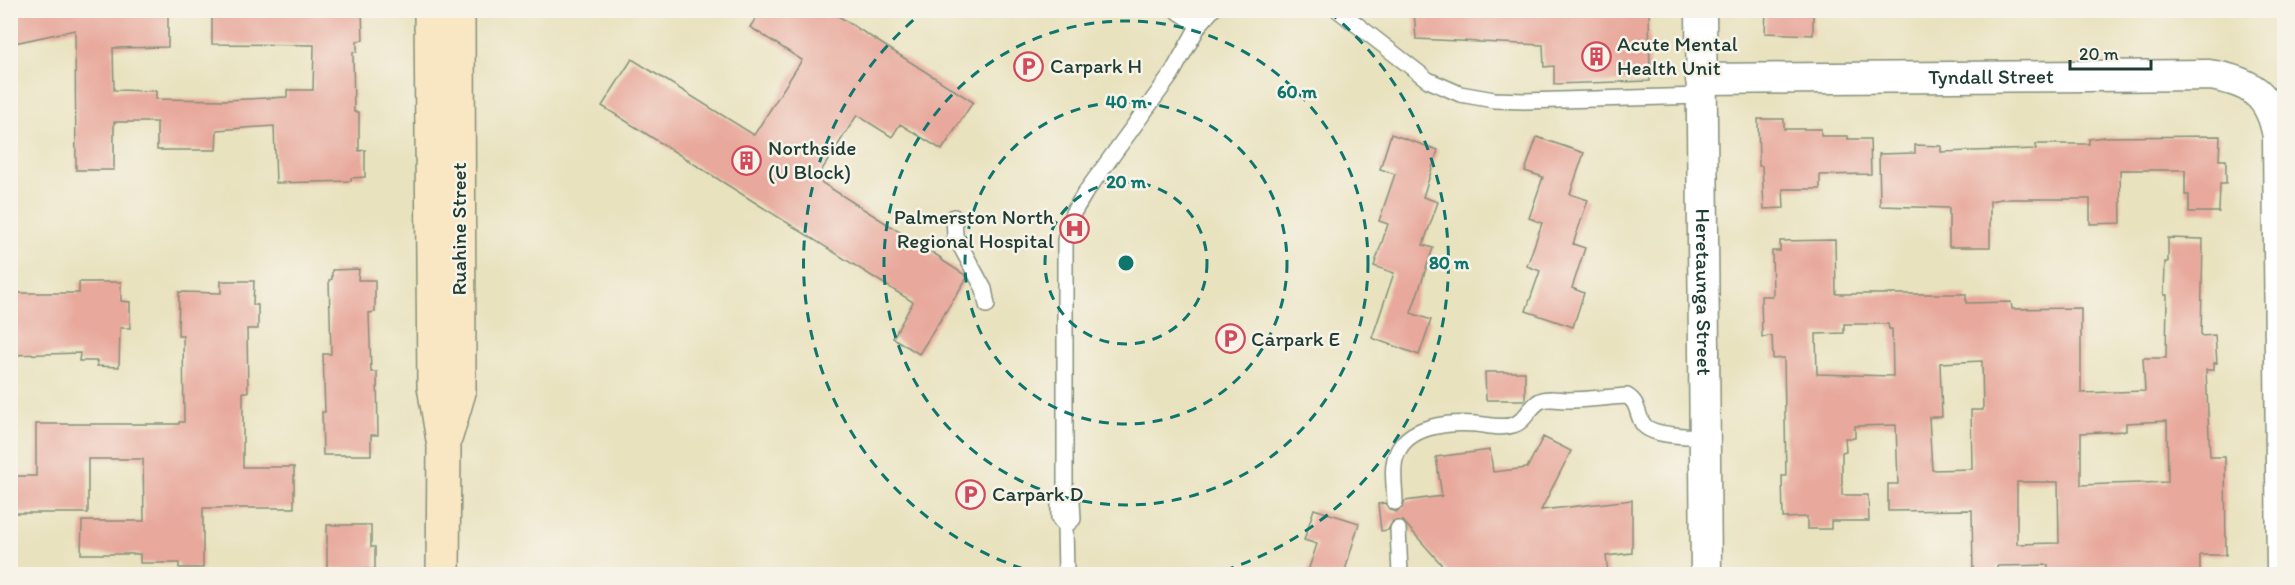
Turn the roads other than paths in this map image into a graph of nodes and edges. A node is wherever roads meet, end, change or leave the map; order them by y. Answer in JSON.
{"nodes":[{"id":1,"x":431,"y":10,"type":"edge"},
{"id":2,"x":458,"y":10,"type":"edge"},
{"id":3,"x":1176,"y":10,"type":"edge"},
{"id":4,"x":1212,"y":10,"type":"edge"},
{"id":5,"x":1338,"y":10,"type":"edge"},
{"id":6,"x":1701,"y":10,"type":"edge"},
{"id":7,"x":1199,"y":25,"type":"junction"},
{"id":8,"x":1701,"y":87,"type":"junction"},
{"id":9,"x":954,"y":217,"type":"dead end"},
{"id":10,"x":987,"y":305,"type":"dead end"},
{"id":11,"x":1706,"y":437,"type":"junction"},
{"id":12,"x":444,"y":446,"type":"junction"},
{"id":13,"x":1395,"y":502,"type":"dead end"},
{"id":14,"x":443,"y":522,"type":"junction"},
{"id":15,"x":1398,"y":529,"type":"dead end"},
{"id":16,"x":443,"y":574,"type":"edge"},
{"id":17,"x":454,"y":574,"type":"edge"},
{"id":18,"x":1066,"y":574,"type":"edge"},
{"id":19,"x":1400,"y":574,"type":"edge"},
{"id":20,"x":1706,"y":574,"type":"edge"},
{"id":21,"x":2283,"y":574,"type":"edge"}],
"edges":[{"from":1,"to":12,"type":"main road","name":"Ruahine Street"},
{"from":2,"to":12,"type":"main road","name":"Ruahine Street"},
{"from":3,"to":7,"type":"lane"},
{"from":4,"to":7,"type":"lane"},
{"from":5,"to":8,"type":"lane"},
{"from":6,"to":8,"type":"street","name":"Heretaunga Street"},
{"from":7,"to":18,"type":"lane"},
{"from":8,"to":11,"type":"street","name":"Heretaunga Street"},
{"from":8,"to":21,"type":"street","name":"Tyndall Street"},
{"from":9,"to":10,"type":"lane"},
{"from":11,"to":13,"type":"lane"},
{"from":11,"to":20,"type":"street","name":"Heretaunga Street"},
{"from":12,"to":14,"type":"main road","name":"Ruahine Street"},
{"from":14,"to":16,"type":"main road","name":"Ruahine Street"},
{"from":14,"to":17,"type":"main road"},
{"from":15,"to":19,"type":"lane"}]}
